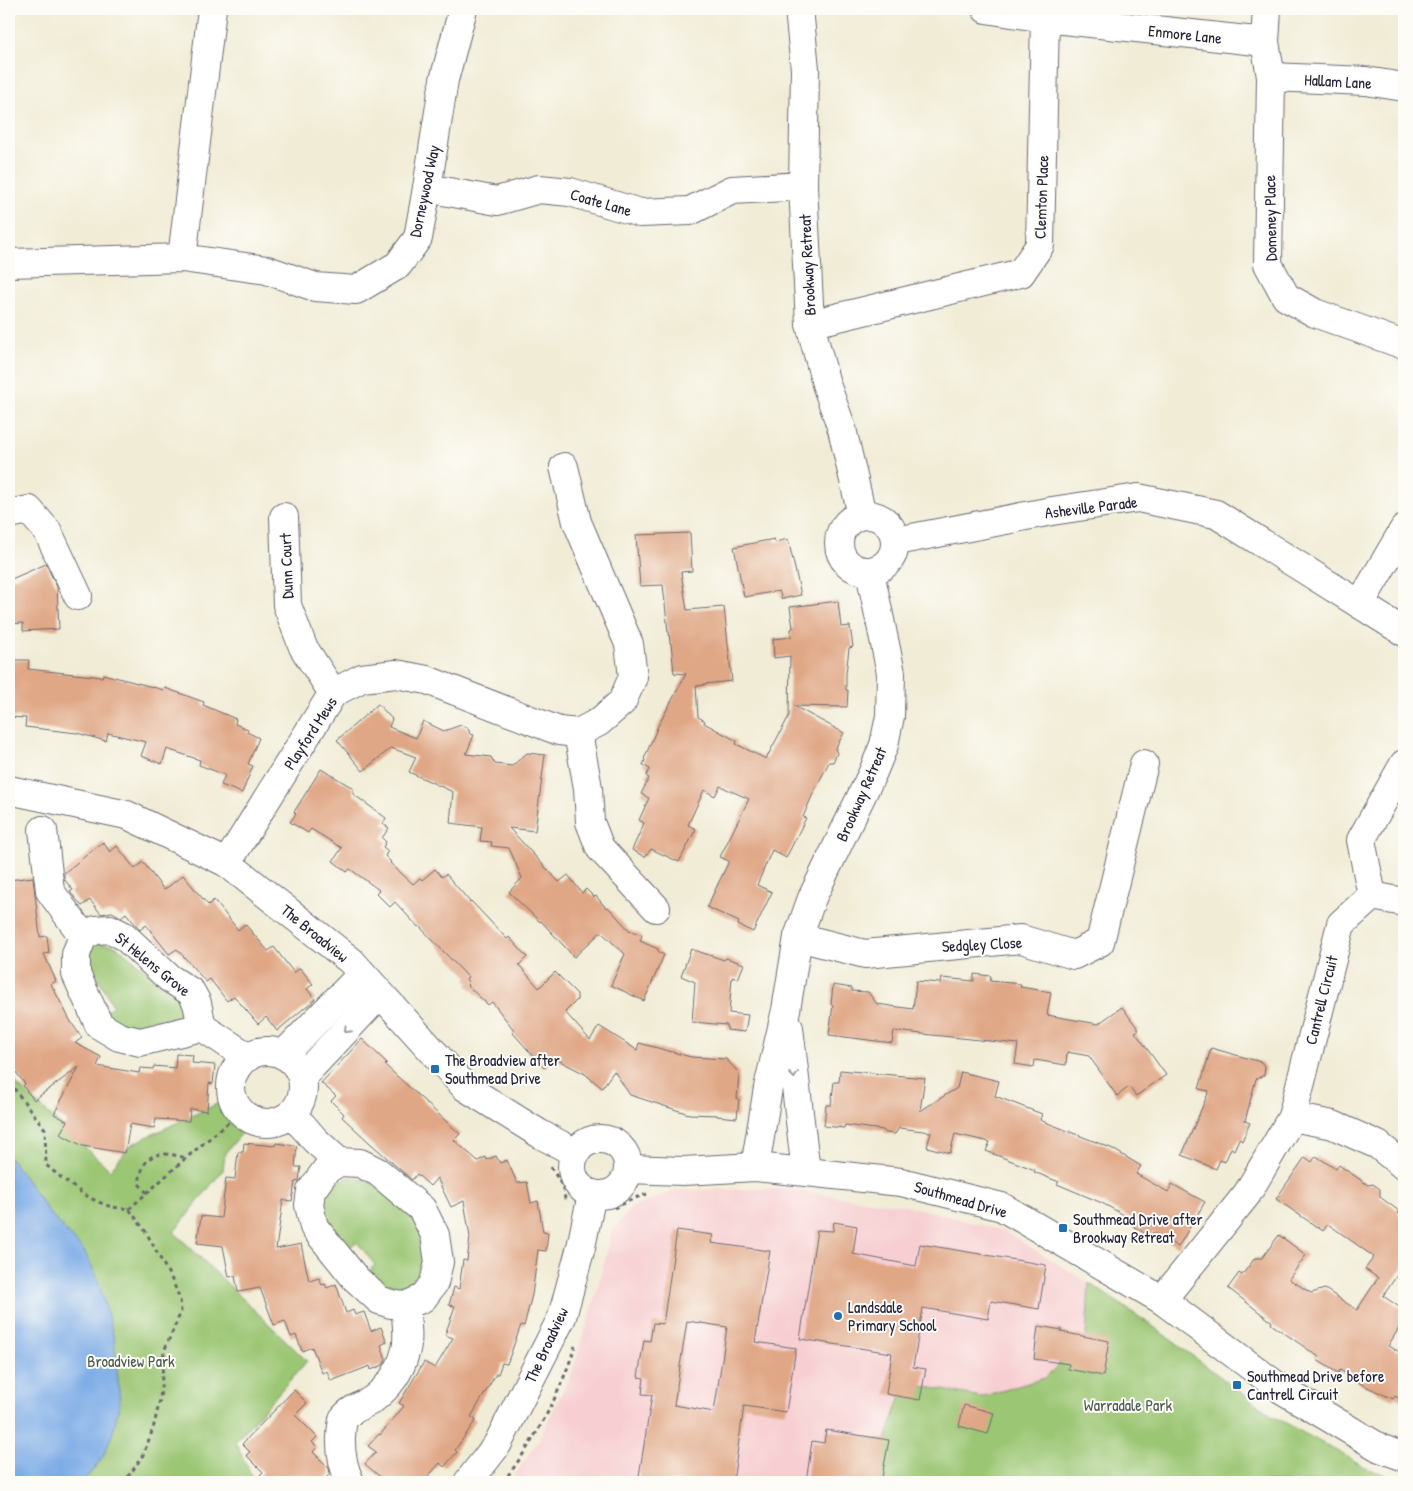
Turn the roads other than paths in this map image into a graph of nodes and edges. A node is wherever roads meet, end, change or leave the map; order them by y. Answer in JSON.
{"nodes":[{"id":1,"x":212,"y":9,"type":"edge"},
{"id":2,"x":463,"y":9,"type":"edge"},
{"id":3,"x":798,"y":9,"type":"edge"},
{"id":4,"x":986,"y":9,"type":"edge"},
{"id":5,"x":1267,"y":9,"type":"edge"},
{"id":6,"x":1045,"y":18,"type":"junction"},
{"id":7,"x":1265,"y":42,"type":"junction"},
{"id":8,"x":1271,"y":77,"type":"junction"},
{"id":9,"x":1404,"y":87,"type":"edge"},
{"id":10,"x":803,"y":186,"type":"junction"},
{"id":11,"x":427,"y":188,"type":"junction"},
{"id":12,"x":182,"y":258,"type":"junction"},
{"id":13,"x":9,"y":263,"type":"edge"},
{"id":14,"x":810,"y":324,"type":"junction"},
{"id":15,"x":1404,"y":345,"type":"edge"},
{"id":16,"x":564,"y":467,"type":"dead end"},
{"id":17,"x":9,"y":514,"type":"edge"},
{"id":18,"x":862,"y":515,"type":"junction"},
{"id":19,"x":284,"y":517,"type":"dead end"},
{"id":20,"x":1404,"y":529,"type":"edge"},
{"id":21,"x":896,"y":541,"type":"junction"},
{"id":22,"x":870,"y":572,"type":"junction"},
{"id":23,"x":78,"y":596,"type":"dead end"},
{"id":24,"x":1360,"y":604,"type":"junction"},
{"id":25,"x":1404,"y":632,"type":"edge"},
{"id":26,"x":333,"y":694,"type":"junction"},
{"id":27,"x":578,"y":733,"type":"junction"},
{"id":28,"x":1144,"y":764,"type":"dead end"},
{"id":29,"x":1404,"y":764,"type":"edge"},
{"id":30,"x":9,"y":790,"type":"edge"},
{"id":31,"x":43,"y":830,"type":"dead end"},
{"id":32,"x":228,"y":862,"type":"junction"},
{"id":33,"x":1372,"y":896,"type":"junction"},
{"id":34,"x":1404,"y":902,"type":"edge"},
{"id":35,"x":656,"y":908,"type":"dead end"},
{"id":36,"x":83,"y":936,"type":"junction"},
{"id":37,"x":798,"y":936,"type":"junction"},
{"id":38,"x":362,"y":974,"type":"junction"},
{"id":39,"x":380,"y":994,"type":"junction"},
{"id":40,"x":786,"y":1010,"type":"junction"},
{"id":41,"x":202,"y":1027,"type":"junction"},
{"id":42,"x":284,"y":1055,"type":"junction"},
{"id":43,"x":248,"y":1057,"type":"junction"},
{"id":44,"x":302,"y":1077,"type":"junction"},
{"id":45,"x":290,"y":1115,"type":"junction"},
{"id":46,"x":1292,"y":1116,"type":"junction"},
{"id":47,"x":576,"y":1153,"type":"junction"},
{"id":48,"x":339,"y":1162,"type":"junction"},
{"id":49,"x":1404,"y":1166,"type":"edge"},
{"id":50,"x":755,"y":1167,"type":"junction"},
{"id":51,"x":628,"y":1169,"type":"junction"},
{"id":52,"x":806,"y":1172,"type":"junction"},
{"id":53,"x":592,"y":1194,"type":"junction"},
{"id":54,"x":1162,"y":1300,"type":"junction"},
{"id":55,"x":405,"y":1306,"type":"junction"},
{"id":56,"x":1404,"y":1457,"type":"edge"},
{"id":57,"x":350,"y":1482,"type":"edge"},
{"id":58,"x":468,"y":1482,"type":"edge"}],
"edges":[{"from":1,"to":12,"type":"street"},
{"from":2,"to":11,"type":"street","name":"Dorneywood Way"},
{"from":3,"to":10,"type":"street","name":"Brookway Retreat"},
{"from":4,"to":6,"type":"street","name":"Enmore Lane"},
{"from":5,"to":7,"type":"street","name":"Domeney Place"},
{"from":6,"to":7,"type":"street","name":"Enmore Lane"},
{"from":6,"to":14,"type":"street","name":"Clemton Place"},
{"from":7,"to":8,"type":"street","name":"Domeney Place"},
{"from":8,"to":9,"type":"street","name":"Hallam Lane"},
{"from":8,"to":15,"type":"street","name":"Domeney Place"},
{"from":10,"to":11,"type":"street","name":"Coate Lane"},
{"from":10,"to":14,"type":"street","name":"Brookway Retreat"},
{"from":11,"to":12,"type":"street","name":"Dorneywood Way"},
{"from":12,"to":13,"type":"street","name":"Dorneywood Way"},
{"from":14,"to":18,"type":"street","name":"Brookway Retreat"},
{"from":16,"to":27,"type":"street"},
{"from":17,"to":23,"type":"street"},
{"from":18,"to":21,"type":"street"},
{"from":18,"to":22,"type":"street"},
{"from":19,"to":26,"type":"street","name":"Dunn Court"},
{"from":20,"to":24,"type":"street"},
{"from":21,"to":22,"type":"street"},
{"from":21,"to":24,"type":"street","name":"Asheville Parade"},
{"from":22,"to":37,"type":"street","name":"Brookway Retreat"},
{"from":24,"to":25,"type":"street","name":"Asheville Parade"},
{"from":26,"to":27,"type":"street","name":"Playford Mews"},
{"from":26,"to":32,"type":"street","name":"Playford Mews"},
{"from":27,"to":35,"type":"street"},
{"from":28,"to":37,"type":"street","name":"Sedgley Close"},
{"from":29,"to":33,"type":"street"},
{"from":30,"to":32,"type":"street","name":"The Broadview"},
{"from":31,"to":36,"type":"street"},
{"from":32,"to":38,"type":"street","name":"The Broadview"},
{"from":33,"to":34,"type":"street"},
{"from":33,"to":46,"type":"street","name":"Cantrell Circuit"},
{"from":36,"to":41,"type":"street","name":"St Helens Grove"},
{"from":36,"to":41,"type":"street"},
{"from":37,"to":40,"type":"street","name":"Brookway Retreat"},
{"from":38,"to":39,"type":"street","name":"The Broadview"},
{"from":38,"to":42,"type":"street"},
{"from":39,"to":44,"type":"street","one_way":true},
{"from":39,"to":47,"type":"street","name":"The Broadview"},
{"from":40,"to":50,"type":"street","name":"Brookway Retreat"},
{"from":40,"to":52,"type":"street","name":"Brookway Retreat","one_way":true},
{"from":41,"to":43,"type":"street"},
{"from":42,"to":43,"type":"street"},
{"from":42,"to":44,"type":"street"},
{"from":43,"to":45,"type":"street"},
{"from":44,"to":45,"type":"street"},
{"from":45,"to":48,"type":"street"},
{"from":46,"to":49,"type":"street"},
{"from":46,"to":54,"type":"street","name":"Cantrell Circuit"},
{"from":47,"to":51,"type":"street"},
{"from":47,"to":53,"type":"street"},
{"from":48,"to":55,"type":"street"},
{"from":48,"to":55,"type":"street"},
{"from":50,"to":51,"type":"street","name":"Southmead Drive"},
{"from":50,"to":52,"type":"street","name":"Southmead Drive"},
{"from":51,"to":53,"type":"street"},
{"from":52,"to":54,"type":"street","name":"Southmead Drive"},
{"from":53,"to":58,"type":"street","name":"The Broadview"},
{"from":54,"to":56,"type":"street","name":"Southmead Drive"},
{"from":55,"to":57,"type":"street"}]}
